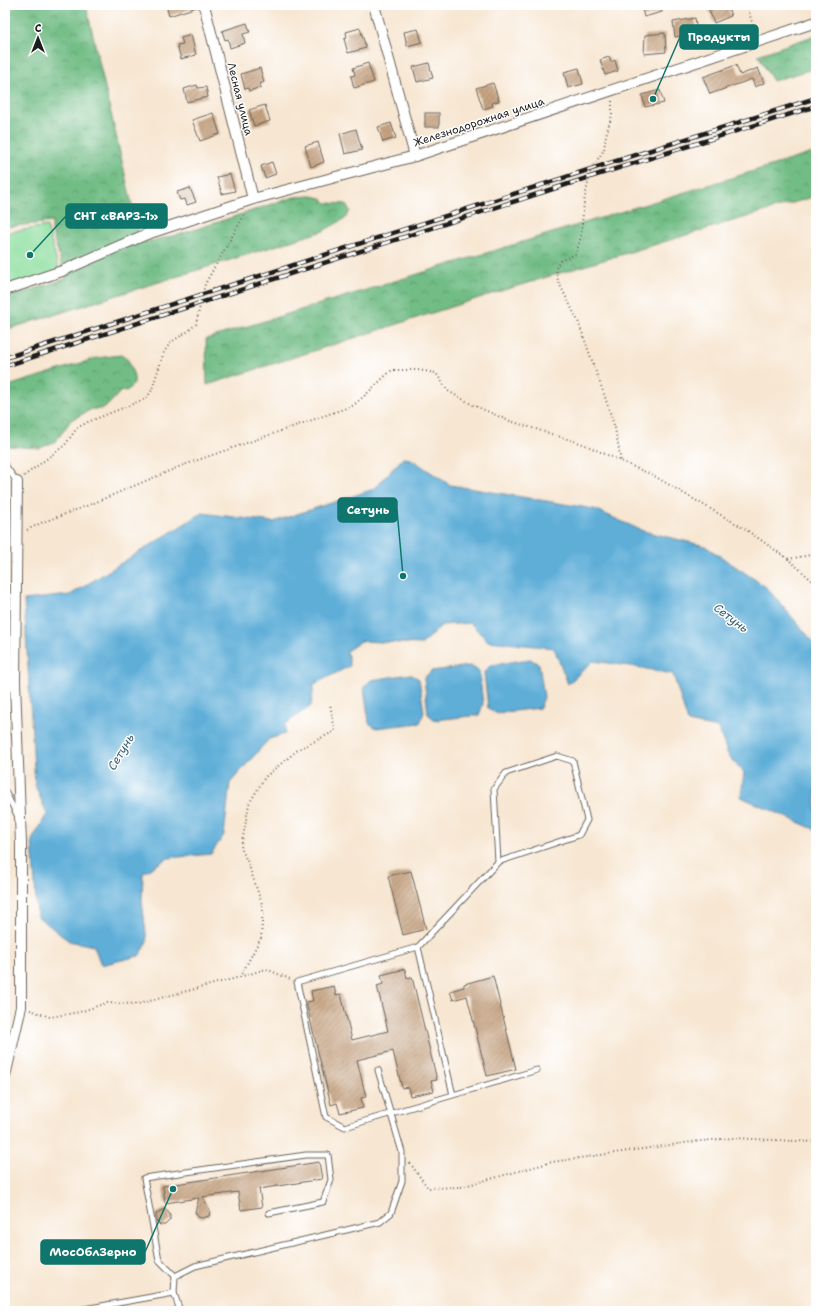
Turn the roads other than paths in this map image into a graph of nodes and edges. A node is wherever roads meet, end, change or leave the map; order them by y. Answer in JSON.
{"nodes":[{"id":1,"x":204,"y":5,"type":"edge"},
{"id":2,"x":374,"y":5,"type":"edge"},
{"id":3,"x":816,"y":22,"type":"edge"},
{"id":4,"x":415,"y":156,"type":"junction"},
{"id":5,"x":253,"y":200,"type":"junction"},
{"id":6,"x":5,"y":290,"type":"edge"},
{"id":7,"x":5,"y":465,"type":"edge"},
{"id":8,"x":17,"y":482,"type":"joint"},
{"id":9,"x":5,"y":791,"type":"edge"},
{"id":10,"x":20,"y":821,"type":"junction"},
{"id":11,"x":498,"y":862,"type":"junction"},
{"id":12,"x":418,"y":947,"type":"junction"},
{"id":13,"x":378,"y":1070,"type":"dead end"},
{"id":14,"x":537,"y":1070,"type":"dead end"},
{"id":15,"x":5,"y":1076,"type":"edge"},
{"id":16,"x":453,"y":1095,"type":"junction"},
{"id":17,"x":390,"y":1114,"type":"junction"},
{"id":18,"x":269,"y":1213,"type":"dead end"},
{"id":19,"x":175,"y":1276,"type":"junction"},
{"id":20,"x":174,"y":1293,"type":"junction"},
{"id":21,"x":73,"y":1311,"type":"edge"},
{"id":22,"x":180,"y":1311,"type":"edge"}],
"edges":[{"from":1,"to":5,"type":"street","name":"Лесная улица"},
{"from":2,"to":4,"type":"street"},
{"from":3,"to":4,"type":"street","name":"Железнодорожная улица"},
{"from":4,"to":5,"type":"street","name":"Железнодорожная улица"},
{"from":5,"to":6,"type":"street","name":"Железнодорожная улица"},
{"from":7,"to":8,"type":"lane"},
{"from":8,"to":10,"type":"street"},
{"from":9,"to":10,"type":"lane"},
{"from":10,"to":15,"type":"street"},
{"from":11,"to":11,"type":"lane"},
{"from":11,"to":12,"type":"lane"},
{"from":12,"to":16,"type":"lane"},
{"from":12,"to":17,"type":"lane"},
{"from":13,"to":17,"type":"lane"},
{"from":14,"to":16,"type":"lane"},
{"from":16,"to":17,"type":"lane"},
{"from":17,"to":19,"type":"lane"},
{"from":18,"to":19,"type":"lane"},
{"from":19,"to":20,"type":"lane"},
{"from":20,"to":21,"type":"lane"},
{"from":20,"to":22,"type":"lane"}]}
